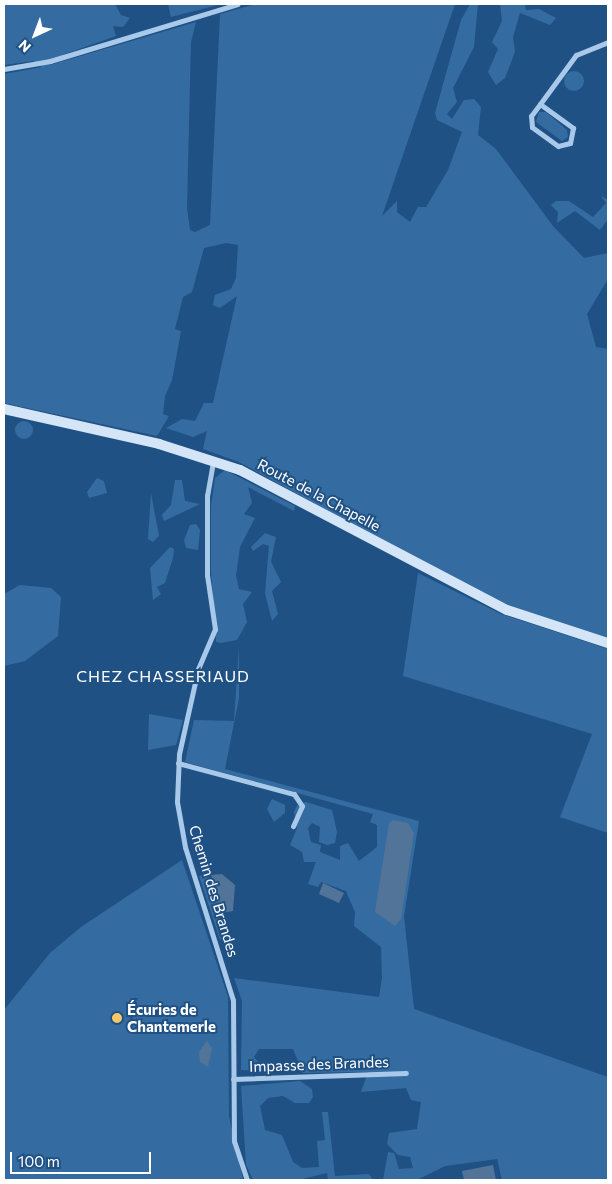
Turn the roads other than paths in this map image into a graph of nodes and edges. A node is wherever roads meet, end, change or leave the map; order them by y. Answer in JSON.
{"nodes":[{"id":1,"x":238,"y":4,"type":"edge"},
{"id":2,"x":608,"y":42,"type":"edge"},
{"id":3,"x":4,"y":69,"type":"edge"},
{"id":4,"x":540,"y":104,"type":"junction"},
{"id":5,"x":4,"y":410,"type":"edge"},
{"id":6,"x":213,"y":462,"type":"junction"},
{"id":7,"x":608,"y":643,"type":"edge"},
{"id":8,"x":178,"y":763,"type":"junction"},
{"id":9,"x":293,"y":826,"type":"dead end"},
{"id":10,"x":406,"y":1073,"type":"dead end"},
{"id":11,"x":233,"y":1079,"type":"junction"},
{"id":12,"x":247,"y":1180,"type":"edge"}],
"edges":[{"from":1,"to":3,"type":"street"},
{"from":2,"to":4,"type":"street"},
{"from":4,"to":4,"type":"street"},
{"from":5,"to":6,"type":"main road","name":"Route de la Chapelle"},
{"from":6,"to":7,"type":"main road","name":"Route de la Chapelle"},
{"from":6,"to":8,"type":"street","name":"Chemin des Brandes"},
{"from":8,"to":9,"type":"street"},
{"from":8,"to":11,"type":"street","name":"Chemin des Brandes"},
{"from":10,"to":11,"type":"street","name":"Impasse des Brandes"},
{"from":11,"to":12,"type":"street","name":"Chemin des Brandes"}]}
